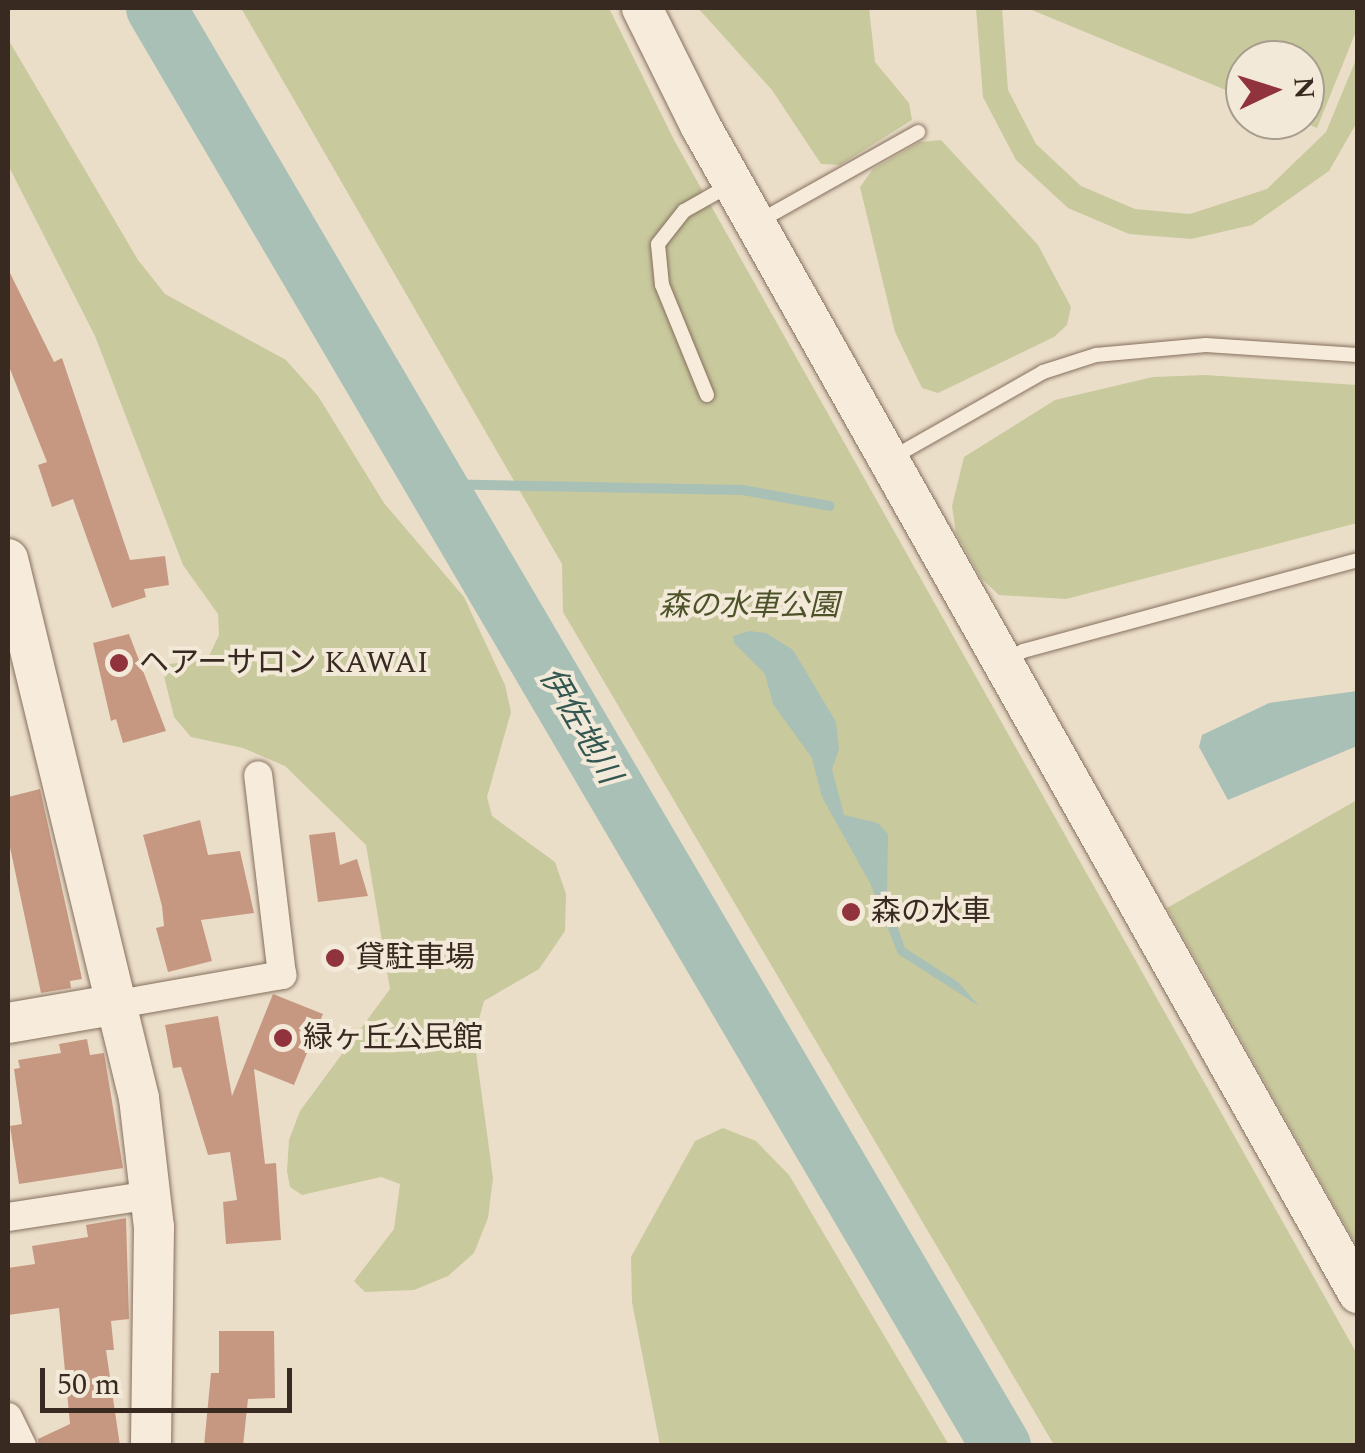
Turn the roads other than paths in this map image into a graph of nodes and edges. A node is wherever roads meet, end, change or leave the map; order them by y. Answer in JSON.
{"nodes":[{"id":1,"x":642,"y":8,"type":"edge"},
{"id":2,"x":918,"y":132,"type":"dead end"},
{"id":3,"x":733,"y":183,"type":"junction"},
{"id":4,"x":756,"y":224,"type":"junction"},
{"id":5,"x":1358,"y":355,"type":"edge"},
{"id":6,"x":707,"y":395,"type":"dead end"},
{"id":7,"x":889,"y":460,"type":"junction"},
{"id":8,"x":8,"y":558,"type":"edge"},
{"id":9,"x":1358,"y":560,"type":"edge"},
{"id":10,"x":1003,"y":663,"type":"junction"},
{"id":11,"x":258,"y":776,"type":"dead end"},
{"id":12,"x":118,"y":1004,"type":"junction"},
{"id":13,"x":8,"y":1023,"type":"edge"},
{"id":14,"x":151,"y":1194,"type":"junction"},
{"id":15,"x":8,"y":1216,"type":"edge"},
{"id":16,"x":1358,"y":1293,"type":"edge"},
{"id":17,"x":8,"y":1417,"type":"edge"},
{"id":18,"x":22,"y":1446,"type":"edge"},
{"id":19,"x":151,"y":1446,"type":"edge"}],
"edges":[{"from":1,"to":3,"type":"street"},
{"from":2,"to":4,"type":"lane"},
{"from":3,"to":4,"type":"street"},
{"from":3,"to":6,"type":"lane"},
{"from":4,"to":7,"type":"street"},
{"from":5,"to":7,"type":"lane"},
{"from":7,"to":10,"type":"street"},
{"from":8,"to":12,"type":"street"},
{"from":9,"to":10,"type":"lane"},
{"from":10,"to":16,"type":"street"},
{"from":11,"to":12,"type":"street"},
{"from":12,"to":13,"type":"street"},
{"from":12,"to":14,"type":"street"},
{"from":14,"to":15,"type":"street"},
{"from":14,"to":19,"type":"street"},
{"from":17,"to":18,"type":"street"}]}
